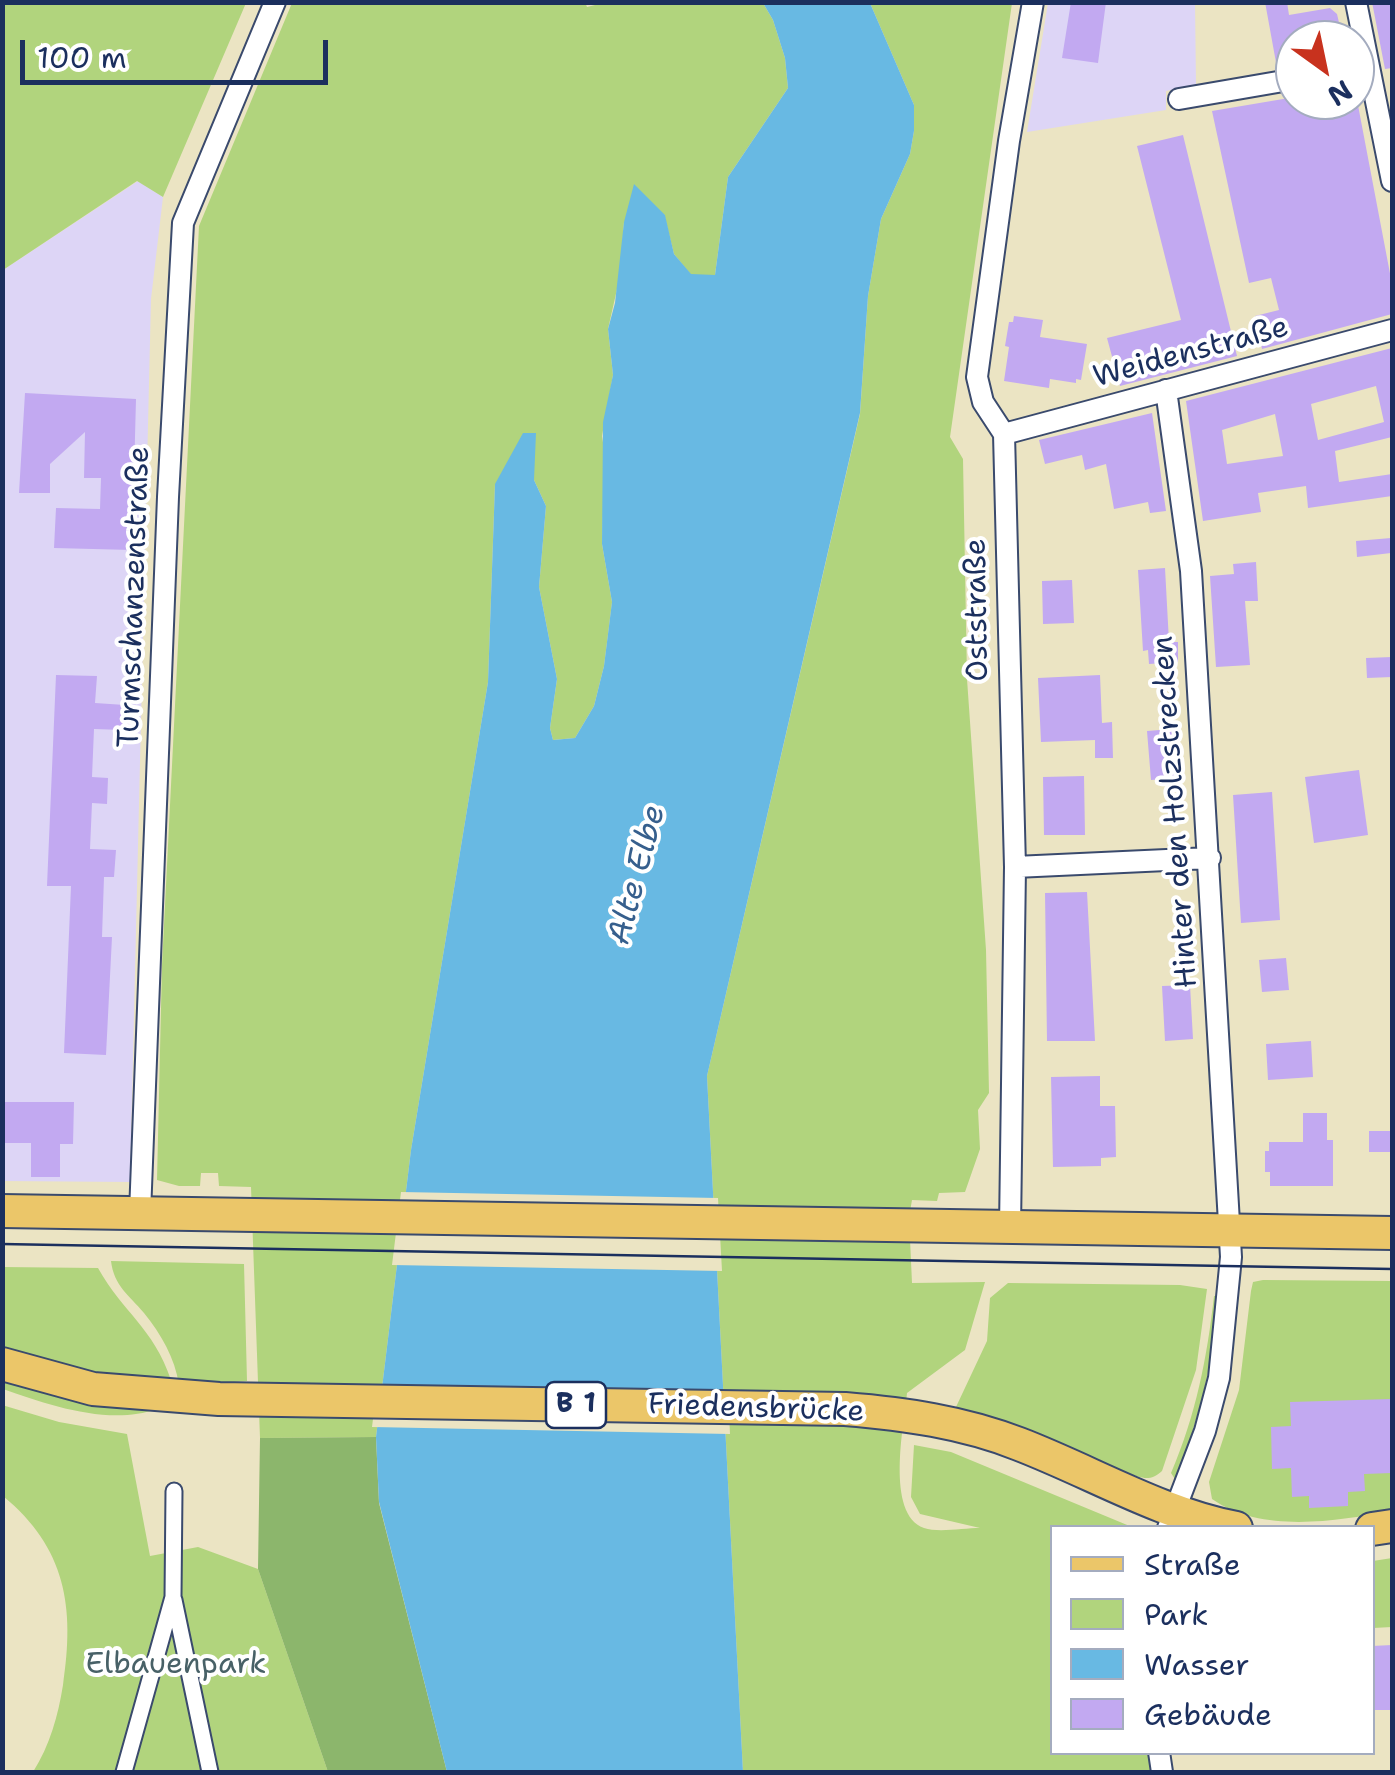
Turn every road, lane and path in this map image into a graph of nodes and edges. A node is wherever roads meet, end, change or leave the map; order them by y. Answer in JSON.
{"nodes":[{"id":1,"x":275,"y":2,"type":"edge"},
{"id":2,"x":1033,"y":2,"type":"edge"},
{"id":3,"x":1275,"y":82,"type":"edge"},
{"id":4,"x":1179,"y":99,"type":"dead end"},
{"id":5,"x":1375,"y":116,"type":"edge"},
{"id":6,"x":1392,"y":181,"type":"edge"},
{"id":7,"x":1392,"y":330,"type":"edge"},
{"id":8,"x":1166,"y":390,"type":"junction"},
{"id":9,"x":1004,"y":434,"type":"junction"},
{"id":10,"x":1210,"y":858,"type":"junction"},
{"id":11,"x":1014,"y":867,"type":"junction"},
{"id":12,"x":2,"y":1211,"type":"edge"},
{"id":13,"x":140,"y":1213,"type":"junction"},
{"id":14,"x":1010,"y":1228,"type":"junction"},
{"id":15,"x":1230,"y":1232,"type":"junction"},
{"id":16,"x":1392,"y":1234,"type":"edge"},
{"id":17,"x":2,"y":1364,"type":"edge"},
{"id":18,"x":174,"y":1491,"type":"dead end"},
{"id":19,"x":1172,"y":1519,"type":"edge"},
{"id":20,"x":1215,"y":1525,"type":"edge"},
{"id":21,"x":173,"y":1596,"type":"junction"},
{"id":22,"x":124,"y":1772,"type":"edge"},
{"id":23,"x":210,"y":1772,"type":"edge"}],
"edges":[{"from":1,"to":13,"type":"street","name":"Turmschanzenstraße"},
{"from":2,"to":9,"type":"street","name":"Oststraße"},
{"from":3,"to":4,"type":"street"},
{"from":5,"to":6,"type":"street"},
{"from":7,"to":8,"type":"street","name":"Weidenstraße"},
{"from":8,"to":9,"type":"street","name":"Weidenstraße"},
{"from":8,"to":10,"type":"street","name":"Hinter den Holzstrecken"},
{"from":9,"to":11,"type":"street","name":"Oststraße"},
{"from":10,"to":11,"type":"street"},
{"from":10,"to":15,"type":"street","name":"Hinter den Holzstrecken"},
{"from":11,"to":14,"type":"street","name":"Oststraße"},
{"from":12,"to":13,"type":"main road"},
{"from":13,"to":14,"type":"main road"},
{"from":14,"to":15,"type":"main road"},
{"from":15,"to":16,"type":"main road"},
{"from":15,"to":19,"type":"street","name":"Hinter den Holzstrecken"},
{"from":17,"to":19,"type":"main road","name":"Friedensbrücke","number":"B 1"},
{"from":18,"to":21,"type":"street"},
{"from":19,"to":20,"type":"main road","number":"B 1"},
{"from":21,"to":22,"type":"street"},
{"from":21,"to":23,"type":"street"}]}
